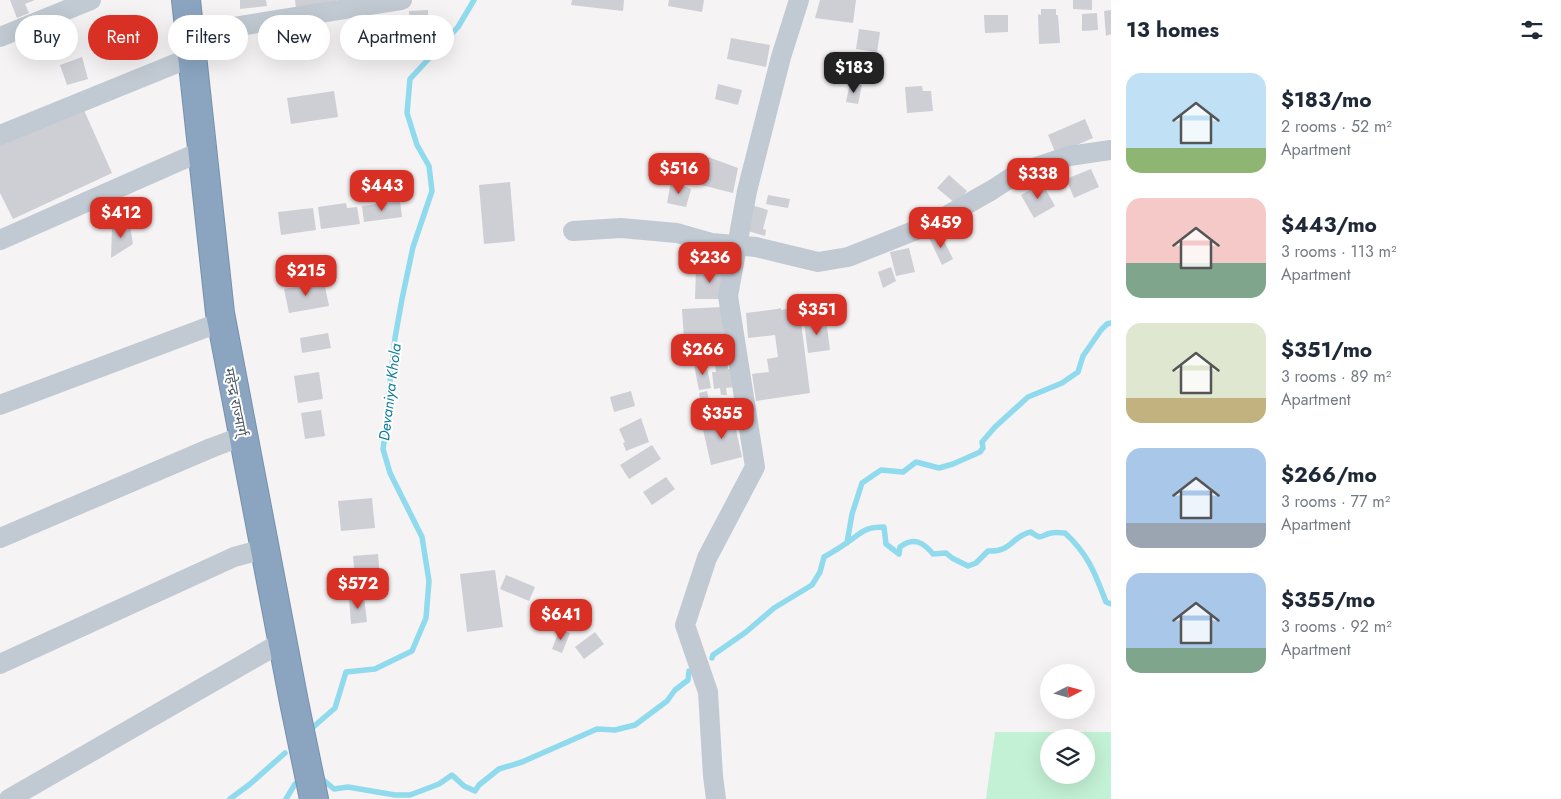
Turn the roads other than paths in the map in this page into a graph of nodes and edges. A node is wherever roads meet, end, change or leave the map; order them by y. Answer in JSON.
{"nodes":[{"id":1,"x":91,"y":0,"type":"edge"},
{"id":2,"x":186,"y":0,"type":"edge"},
{"id":3,"x":402,"y":0,"type":"edge"},
{"id":4,"x":799,"y":0,"type":"edge"},
{"id":5,"x":188,"y":15,"type":"edge"},
{"id":6,"x":248,"y":33,"type":"edge"},
{"id":7,"x":0,"y":37,"type":"edge"},
{"id":8,"x":168,"y":56,"type":"edge"},
{"id":9,"x":193,"y":60,"type":"edge"},
{"id":10,"x":0,"y":135,"type":"edge"},
{"id":11,"x":1111,"y":150,"type":"edge"},
{"id":12,"x":202,"y":151,"type":"junction"},
{"id":13,"x":573,"y":232,"type":"dead end"},
{"id":14,"x":0,"y":240,"type":"edge"},
{"id":15,"x":737,"y":246,"type":"junction"},
{"id":16,"x":221,"y":322,"type":"junction"},
{"id":17,"x":0,"y":405,"type":"edge"},
{"id":18,"x":243,"y":436,"type":"junction"},
{"id":19,"x":0,"y":538,"type":"edge"},
{"id":20,"x":264,"y":549,"type":"junction"},
{"id":21,"x":282,"y":642,"type":"junction"},
{"id":22,"x":0,"y":664,"type":"edge"},
{"id":23,"x":313,"y":793,"type":"edge"},
{"id":24,"x":8,"y":799,"type":"edge"},
{"id":25,"x":716,"y":799,"type":"edge"}],
"edges":[{"from":1,"to":7,"type":"street"},
{"from":2,"to":5,"type":"highway","name":"महेन्द्र राज्मार्ग्"},
{"from":3,"to":6,"type":"street"},
{"from":4,"to":15,"type":"street"},
{"from":8,"to":10,"type":"street"},
{"from":9,"to":12,"type":"highway","name":"महेन्द्र राज्मार्ग्"},
{"from":11,"to":15,"type":"street"},
{"from":12,"to":14,"type":"street"},
{"from":12,"to":16,"type":"highway","name":"महेन्द्र राज्मार्ग्"},
{"from":13,"to":15,"type":"street"},
{"from":15,"to":25,"type":"street"},
{"from":16,"to":17,"type":"street"},
{"from":16,"to":18,"type":"highway","name":"महेन्द्र राज्मार्ग्"},
{"from":18,"to":19,"type":"street"},
{"from":18,"to":20,"type":"highway","name":"महेन्द्र राज्मार्ग्"},
{"from":20,"to":21,"type":"highway","name":"महेन्द्र राज्मार्ग्"},
{"from":20,"to":22,"type":"street"},
{"from":21,"to":23,"type":"highway","name":"महेन्द्र राज्मार्ग्"},
{"from":21,"to":24,"type":"street"}]}
